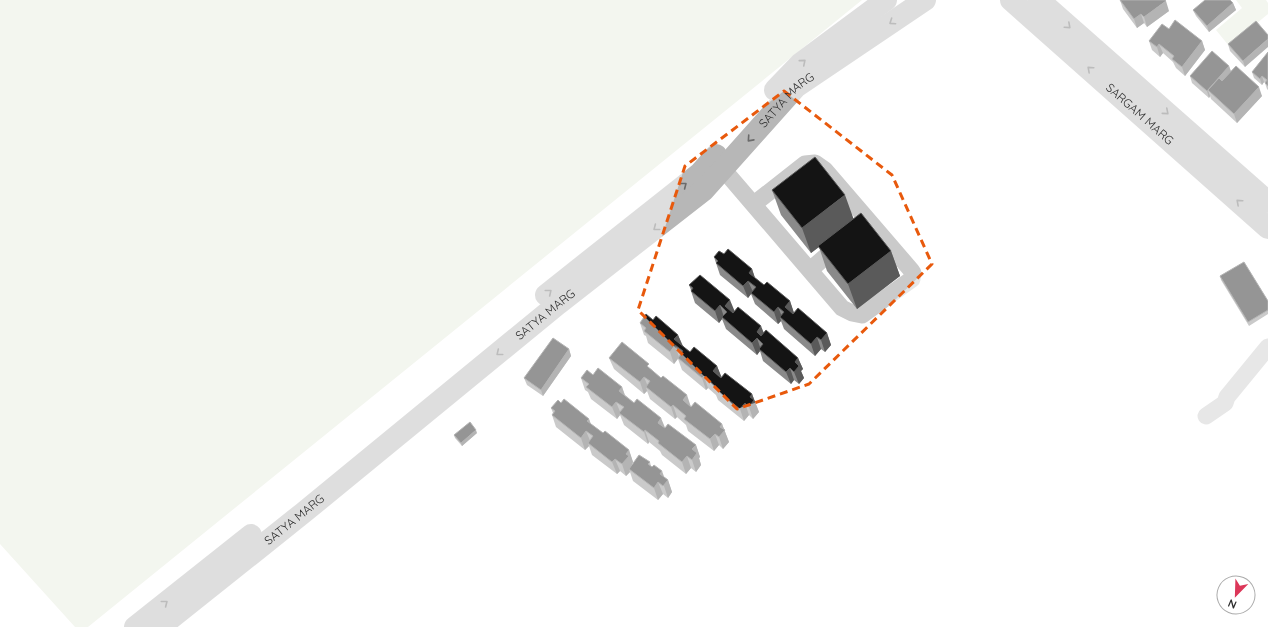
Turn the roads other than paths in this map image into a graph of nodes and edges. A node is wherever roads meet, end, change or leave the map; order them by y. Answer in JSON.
{"nodes":[{"id":1,"x":886,"y":0,"type":"edge"},
{"id":2,"x":925,"y":0,"type":"edge"},
{"id":3,"x":1012,"y":0,"type":"edge"},
{"id":4,"x":1039,"y":0,"type":"edge"},
{"id":5,"x":723,"y":169,"type":"junction"},
{"id":6,"x":1267,"y":196,"type":"edge"},
{"id":7,"x":754,"y":204,"type":"junction"},
{"id":8,"x":859,"y":228,"type":"junction"},
{"id":9,"x":1268,"y":228,"type":"edge"},
{"id":10,"x":623,"y":243,"type":"junction"},
{"id":11,"x":810,"y":270,"type":"junction"},
{"id":12,"x":1268,"y":347,"type":"edge"},
{"id":13,"x":1206,"y":416,"type":"dead end"},
{"id":14,"x":135,"y":627,"type":"edge"},
{"id":15,"x":160,"y":627,"type":"edge"}],
"edges":[{"from":10,"to":1,"type":"main road","name":"SATYA MARG","one_way":true},
{"from":2,"to":5,"type":"main road","name":"SATYA MARG","one_way":true},
{"from":9,"to":3,"type":"main road","name":"SARGAM MARG","one_way":true},
{"from":4,"to":6,"type":"main road","name":"SARGAM MARG","one_way":true},
{"from":5,"to":7,"type":"street"},
{"from":5,"to":10,"type":"main road","name":"SATYA MARG","one_way":true},
{"from":7,"to":8,"type":"street"},
{"from":7,"to":11,"type":"street"},
{"from":8,"to":11,"type":"street"},
{"from":8,"to":11,"type":"street"},
{"from":14,"to":10,"type":"main road","name":"SATYA MARG","one_way":true},
{"from":10,"to":15,"type":"main road","name":"SATYA MARG","one_way":true},
{"from":12,"to":13,"type":"street"}]}
